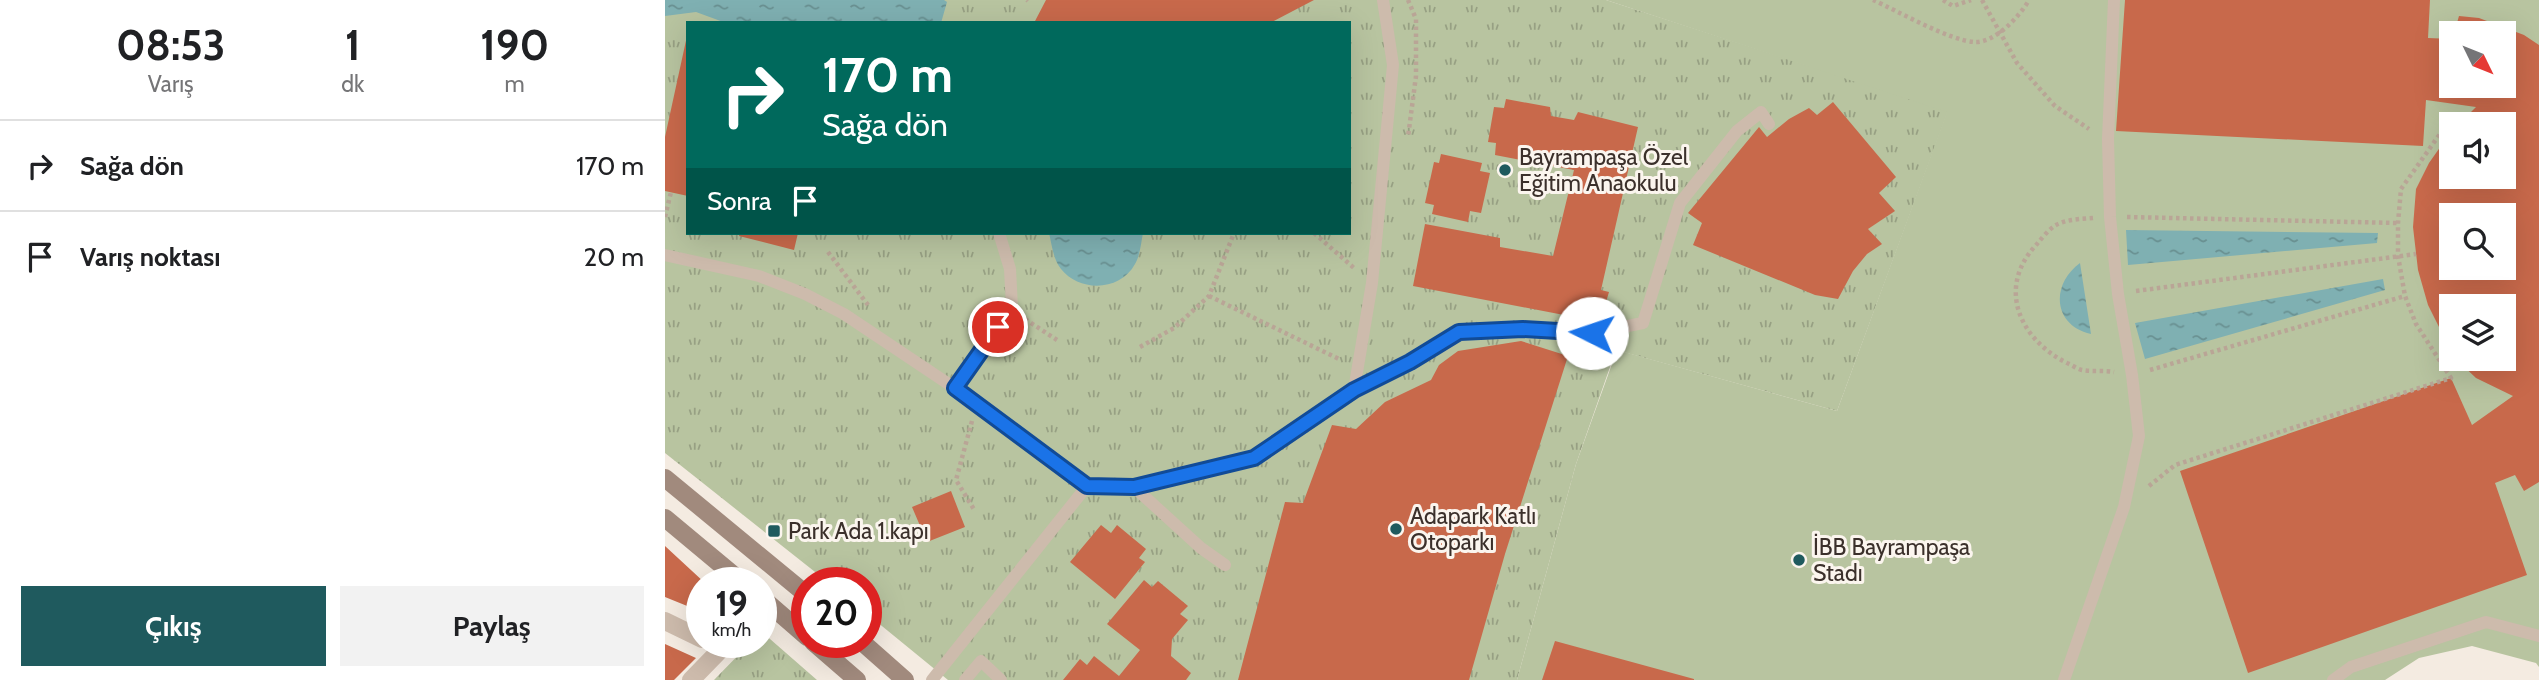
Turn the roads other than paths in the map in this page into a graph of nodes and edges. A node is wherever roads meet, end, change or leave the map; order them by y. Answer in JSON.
{"nodes":[{"id":1,"x":1383,"y":0,"type":"edge"},
{"id":2,"x":2114,"y":0,"type":"edge"},
{"id":3,"x":1769,"y":124,"type":"dead end"},
{"id":4,"x":1001,"y":238,"type":"edge"},
{"id":5,"x":665,"y":255,"type":"edge"},
{"id":6,"x":955,"y":388,"type":"junction"},
{"id":7,"x":1354,"y":390,"type":"junction"},
{"id":8,"x":665,"y":478,"type":"edge"},
{"id":9,"x":1087,"y":486,"type":"junction"},
{"id":10,"x":1134,"y":487,"type":"junction"},
{"id":11,"x":665,"y":518,"type":"edge"},
{"id":12,"x":1225,"y":565,"type":"dead end"},
{"id":13,"x":724,"y":567,"type":"edge"},
{"id":14,"x":791,"y":582,"type":"edge"},
{"id":15,"x":777,"y":614,"type":"edge"},
{"id":16,"x":665,"y":621,"type":"edge"},
{"id":17,"x":791,"y":625,"type":"edge"},
{"id":18,"x":686,"y":631,"type":"edge"},
{"id":19,"x":2539,"y":636,"type":"edge"},
{"id":20,"x":708,"y":658,"type":"edge"},
{"id":21,"x":832,"y":658,"type":"edge"},
{"id":22,"x":880,"y":658,"type":"edge"},
{"id":23,"x":691,"y":680,"type":"edge"},
{"id":24,"x":857,"y":680,"type":"edge"},
{"id":25,"x":905,"y":680,"type":"edge"},
{"id":26,"x":932,"y":680,"type":"edge"},
{"id":27,"x":965,"y":680,"type":"edge"},
{"id":28,"x":1000,"y":680,"type":"edge"},
{"id":29,"x":2064,"y":680,"type":"edge"},
{"id":30,"x":2333,"y":680,"type":"edge"}],
"edges":[{"from":1,"to":7,"type":"lane"},
{"from":2,"to":29,"type":"lane"},
{"from":3,"to":7,"type":"lane"},
{"from":4,"to":6,"type":"lane"},
{"from":5,"to":6,"type":"lane"},
{"from":6,"to":9,"type":"lane"},
{"from":7,"to":10,"type":"lane"},
{"from":8,"to":14,"type":"main road"},
{"from":9,"to":10,"type":"lane"},
{"from":9,"to":26,"type":"lane"},
{"from":10,"to":12,"type":"lane"},
{"from":11,"to":13,"type":"main road"},
{"from":15,"to":17,"type":"main road"},
{"from":16,"to":18,"type":"street"},
{"from":19,"to":30,"type":"lane"},
{"from":20,"to":23,"type":"street"},
{"from":21,"to":24,"type":"main road"},
{"from":22,"to":25,"type":"main road"},
{"from":27,"to":28,"type":"lane"}]}
